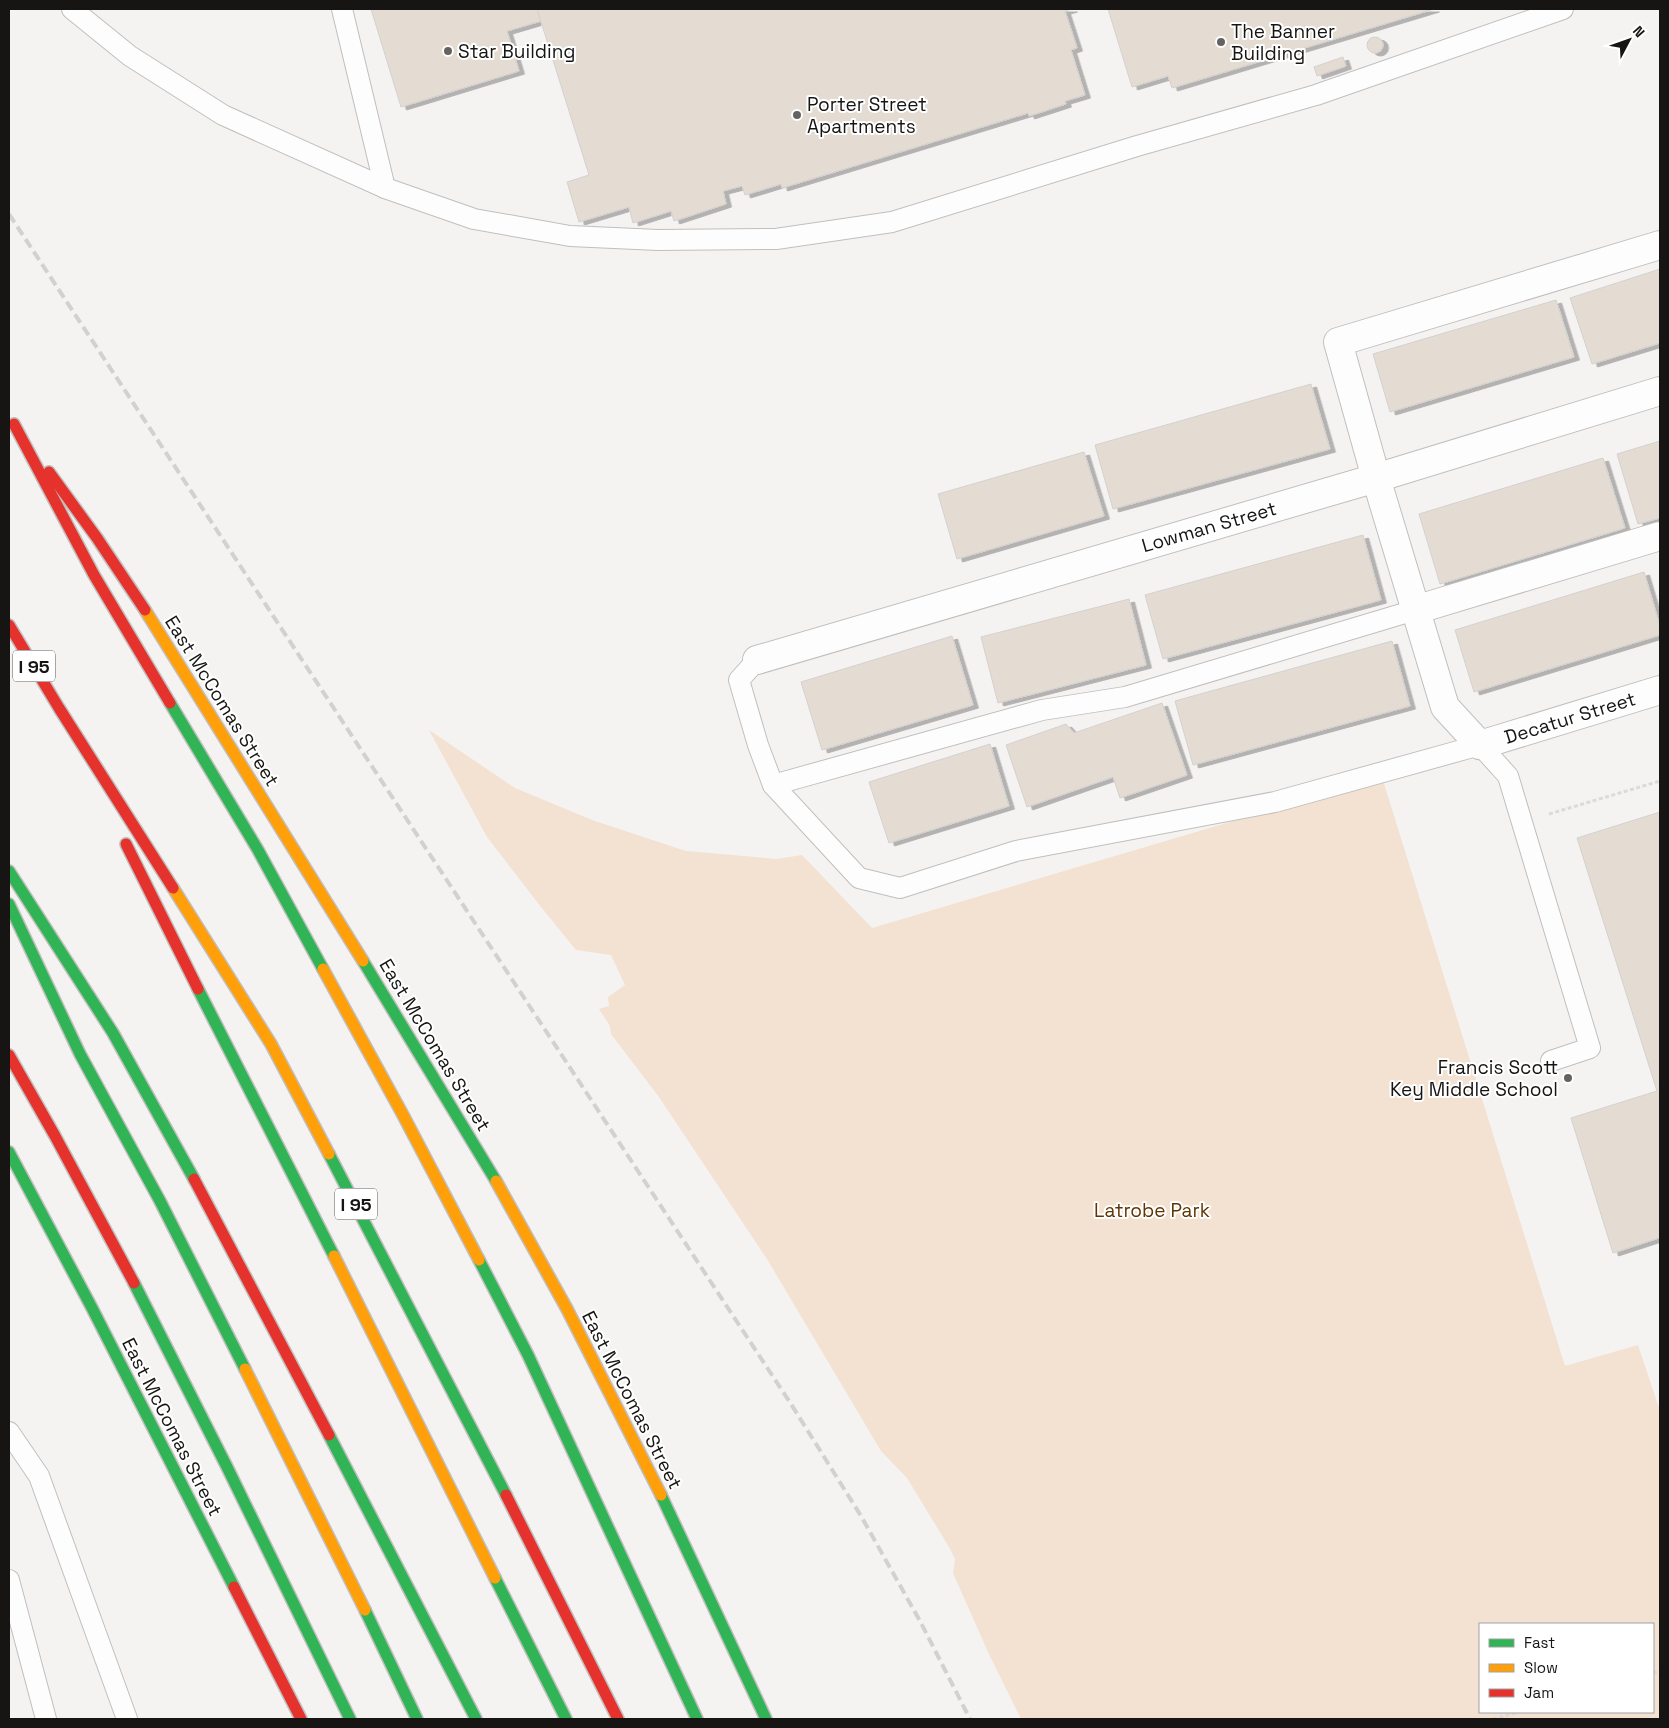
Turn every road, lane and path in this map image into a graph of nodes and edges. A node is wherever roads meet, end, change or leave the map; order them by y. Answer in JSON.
{"nodes":[{"id":1,"x":72,"y":9,"type":"edge"},
{"id":2,"x":342,"y":9,"type":"edge"},
{"id":3,"x":1563,"y":9,"type":"edge"},
{"id":4,"x":385,"y":188,"type":"junction"},
{"id":5,"x":1660,"y":245,"type":"edge"},
{"id":6,"x":1660,"y":391,"type":"edge"},
{"id":7,"x":1376,"y":478,"type":"junction"},
{"id":8,"x":1660,"y":536,"type":"edge"},
{"id":9,"x":1415,"y":610,"type":"junction"},
{"id":10,"x":9,"y":625,"type":"edge"},
{"id":11,"x":757,"y":660,"type":"joint"},
{"id":12,"x":1660,"y":690,"type":"edge"},
{"id":13,"x":59,"y":708,"type":"junction"},
{"id":14,"x":1480,"y":745,"type":"junction"},
{"id":15,"x":1660,"y":781,"type":"edge"},
{"id":16,"x":774,"y":785,"type":"junction"},
{"id":17,"x":107,"y":806,"type":"dead end"},
{"id":18,"x":1522,"y":822,"type":"junction"},
{"id":19,"x":120,"y":832,"type":"dead end"},
{"id":20,"x":9,"y":871,"type":"edge"},
{"id":21,"x":9,"y":904,"type":"edge"},
{"id":22,"x":9,"y":1056,"type":"edge"},
{"id":23,"x":1551,"y":1061,"type":"dead end"},
{"id":24,"x":9,"y":1152,"type":"edge"},
{"id":25,"x":9,"y":1432,"type":"edge"},
{"id":26,"x":9,"y":1580,"type":"edge"},
{"id":27,"x":1515,"y":1713,"type":"edge"},
{"id":28,"x":46,"y":1719,"type":"edge"},
{"id":29,"x":127,"y":1719,"type":"edge"},
{"id":30,"x":301,"y":1719,"type":"edge"},
{"id":31,"x":350,"y":1719,"type":"edge"},
{"id":32,"x":417,"y":1719,"type":"edge"},
{"id":33,"x":476,"y":1719,"type":"edge"},
{"id":34,"x":566,"y":1719,"type":"edge"},
{"id":35,"x":618,"y":1719,"type":"edge"},
{"id":36,"x":697,"y":1719,"type":"edge"},
{"id":37,"x":766,"y":1719,"type":"edge"},
{"id":38,"x":1493,"y":1719,"type":"edge"}],
"edges":[{"from":1,"to":4,"type":"lane"},
{"from":2,"to":4,"type":"lane"},
{"from":3,"to":4,"type":"lane"},
{"from":5,"to":7,"type":"street"},
{"from":6,"to":7,"type":"street","name":"Lowman Street"},
{"from":7,"to":9,"type":"street"},
{"from":7,"to":11,"type":"street","name":"Lowman Street"},
{"from":8,"to":9,"type":"street"},
{"from":9,"to":14,"type":"street"},
{"from":9,"to":16,"type":"lane"},
{"from":10,"to":13,"type":"main road","number":"I 95"},
{"from":11,"to":16,"type":"lane"},
{"from":12,"to":14,"type":"street","name":"Decatur Street"},
{"from":13,"to":17,"type":"main road","number":"I 95"},
{"from":13,"to":35,"type":"main road","number":"I 95"},
{"from":14,"to":16,"type":"lane"},
{"from":14,"to":18,"type":"lane"},
{"from":15,"to":18,"type":"path"},
{"from":18,"to":23,"type":"lane"},
{"from":19,"to":34,"type":"main road","number":"I 95"},
{"from":20,"to":33,"type":"main road"},
{"from":21,"to":32,"type":"main road"},
{"from":22,"to":31,"type":"main road"},
{"from":24,"to":30,"type":"main road","name":"East McComas Street"},
{"from":25,"to":29,"type":"lane"},
{"from":26,"to":28,"type":"lane"},
{"from":27,"to":38,"type":"path"},
{"from":36,"to":37,"type":"main road","name":"East McComas Street"}]}
